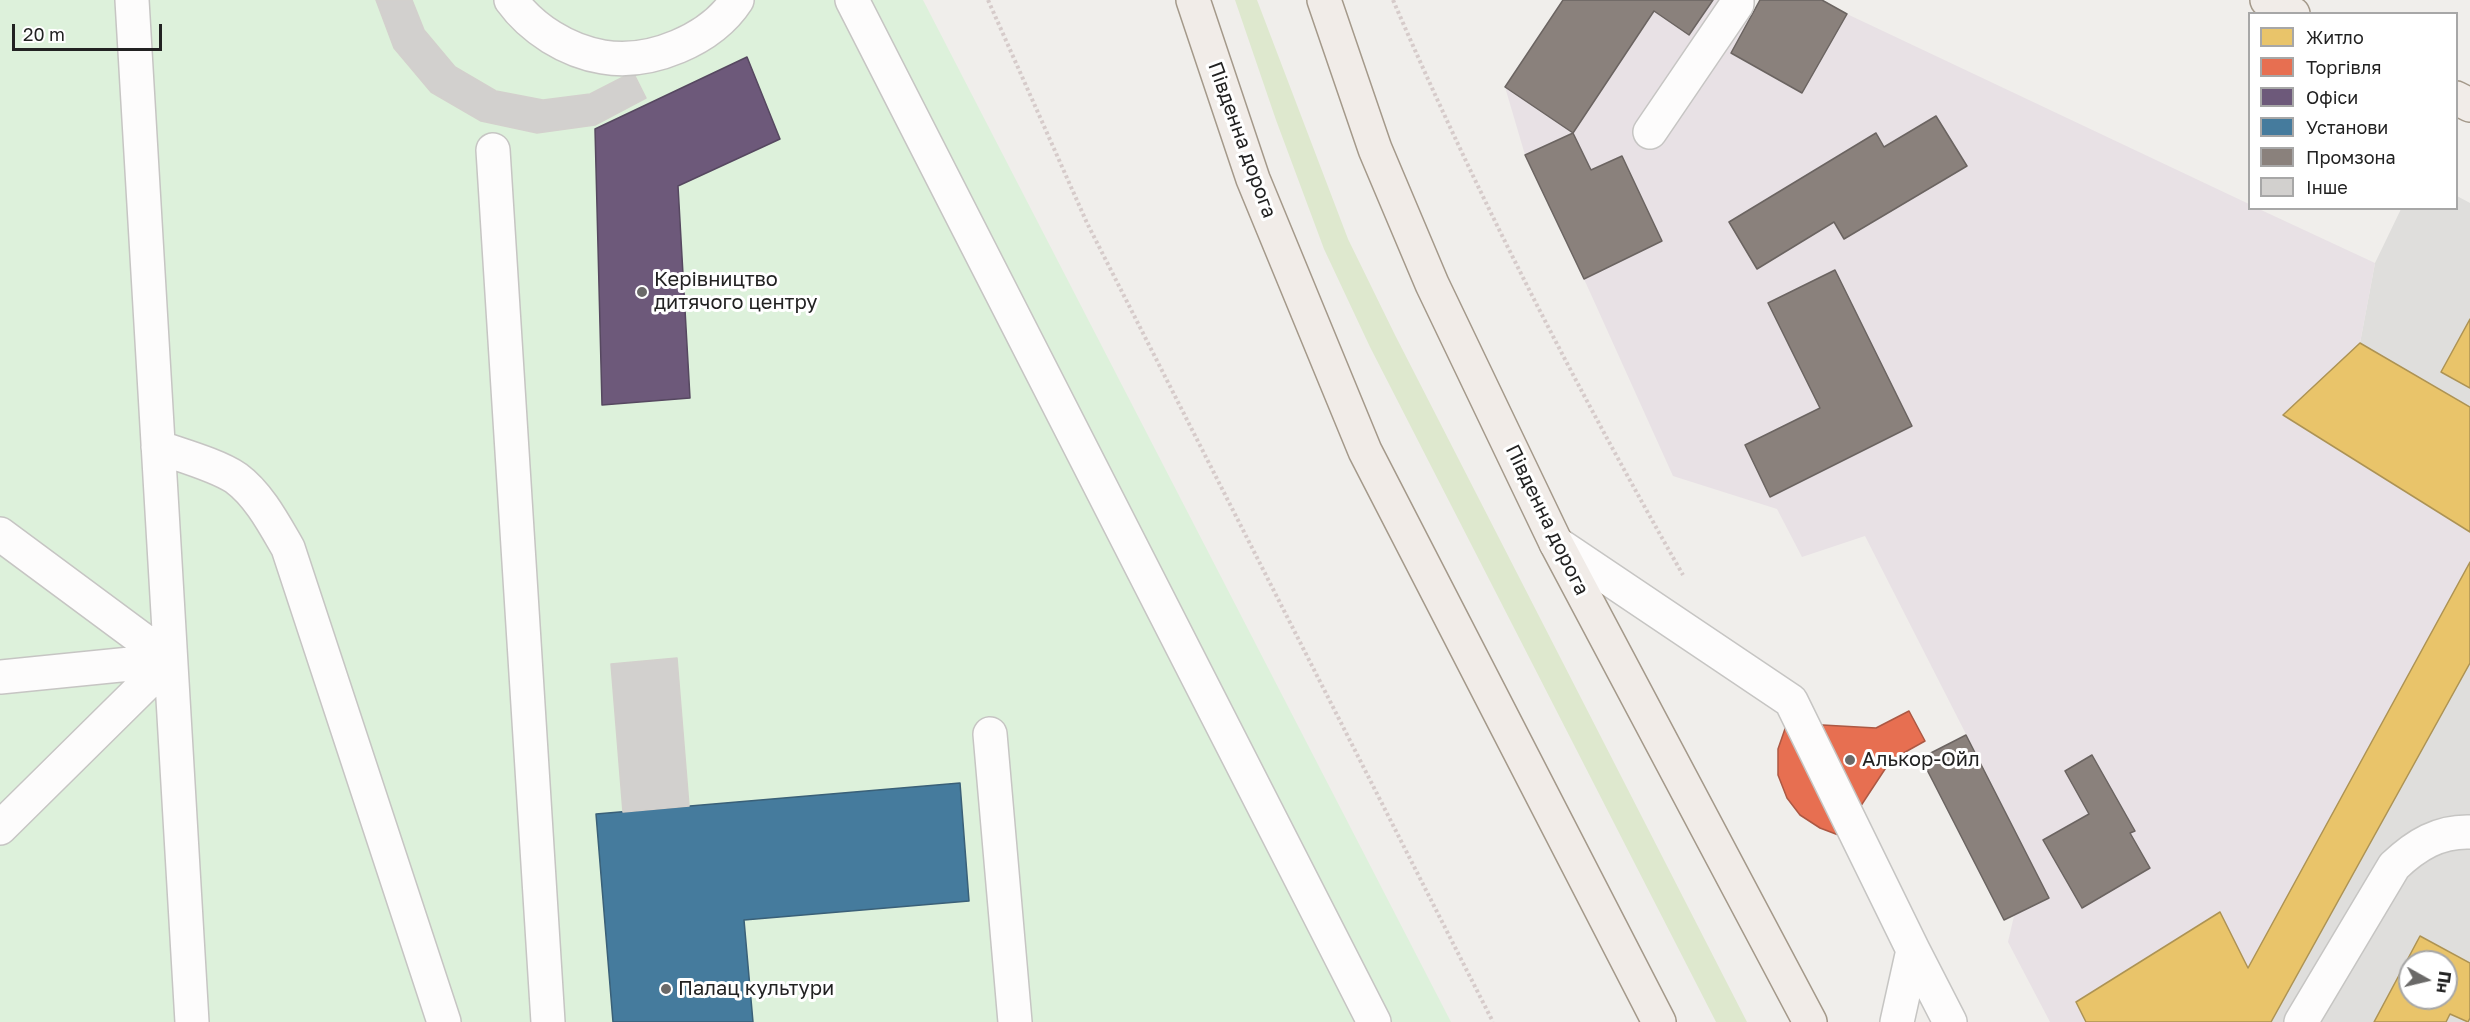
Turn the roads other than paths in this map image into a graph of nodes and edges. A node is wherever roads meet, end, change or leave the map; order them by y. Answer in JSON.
{"nodes":[{"id":1,"x":132,"y":0,"type":"edge"},
{"id":2,"x":511,"y":0,"type":"edge"},
{"id":3,"x":737,"y":0,"type":"edge"},
{"id":4,"x":852,"y":0,"type":"edge"},
{"id":5,"x":1193,"y":0,"type":"edge"},
{"id":6,"x":1324,"y":0,"type":"edge"},
{"id":7,"x":1737,"y":0,"type":"edge"},
{"id":8,"x":2267,"y":0,"type":"edge"},
{"id":9,"x":2289,"y":12,"type":"edge"},
{"id":10,"x":1650,"y":132,"type":"dead end"},
{"id":11,"x":493,"y":150,"type":"dead end"},
{"id":12,"x":158,"y":447,"type":"junction"},
{"id":13,"x":0,"y":534,"type":"edge"},
{"id":14,"x":1556,"y":543,"type":"junction"},
{"id":15,"x":170,"y":660,"type":"junction"},
{"id":16,"x":0,"y":677,"type":"edge"},
{"id":17,"x":990,"y":734,"type":"dead end"},
{"id":18,"x":0,"y":828,"type":"edge"},
{"id":19,"x":2463,"y":832,"type":"edge"},
{"id":20,"x":1913,"y":950,"type":"junction"},
{"id":21,"x":192,"y":1022,"type":"edge"},
{"id":22,"x":444,"y":1022,"type":"edge"},
{"id":23,"x":548,"y":1022,"type":"edge"},
{"id":24,"x":1015,"y":1022,"type":"edge"},
{"id":25,"x":1374,"y":1022,"type":"edge"},
{"id":26,"x":1659,"y":1022,"type":"edge"},
{"id":27,"x":1810,"y":1022,"type":"edge"},
{"id":28,"x":1897,"y":1022,"type":"edge"},
{"id":29,"x":1950,"y":1022,"type":"edge"},
{"id":30,"x":2301,"y":1022,"type":"edge"}],
"edges":[{"from":1,"to":12,"type":"street"},
{"from":2,"to":3,"type":"street"},
{"from":4,"to":25,"type":"street"},
{"from":5,"to":26,"type":"main road","name":"Південна дорога"},
{"from":6,"to":14,"type":"main road","name":"Південна дорога"},
{"from":7,"to":10,"type":"street"},
{"from":8,"to":9,"type":"main road"},
{"from":11,"to":23,"type":"street"},
{"from":12,"to":15,"type":"street"},
{"from":12,"to":22,"type":"street"},
{"from":13,"to":15,"type":"street"},
{"from":14,"to":20,"type":"street"},
{"from":14,"to":27,"type":"main road","name":"Південна дорога"},
{"from":15,"to":16,"type":"street"},
{"from":15,"to":18,"type":"street"},
{"from":15,"to":21,"type":"street"},
{"from":17,"to":24,"type":"street"},
{"from":19,"to":30,"type":"street"},
{"from":20,"to":28,"type":"street"},
{"from":20,"to":29,"type":"street"}]}
